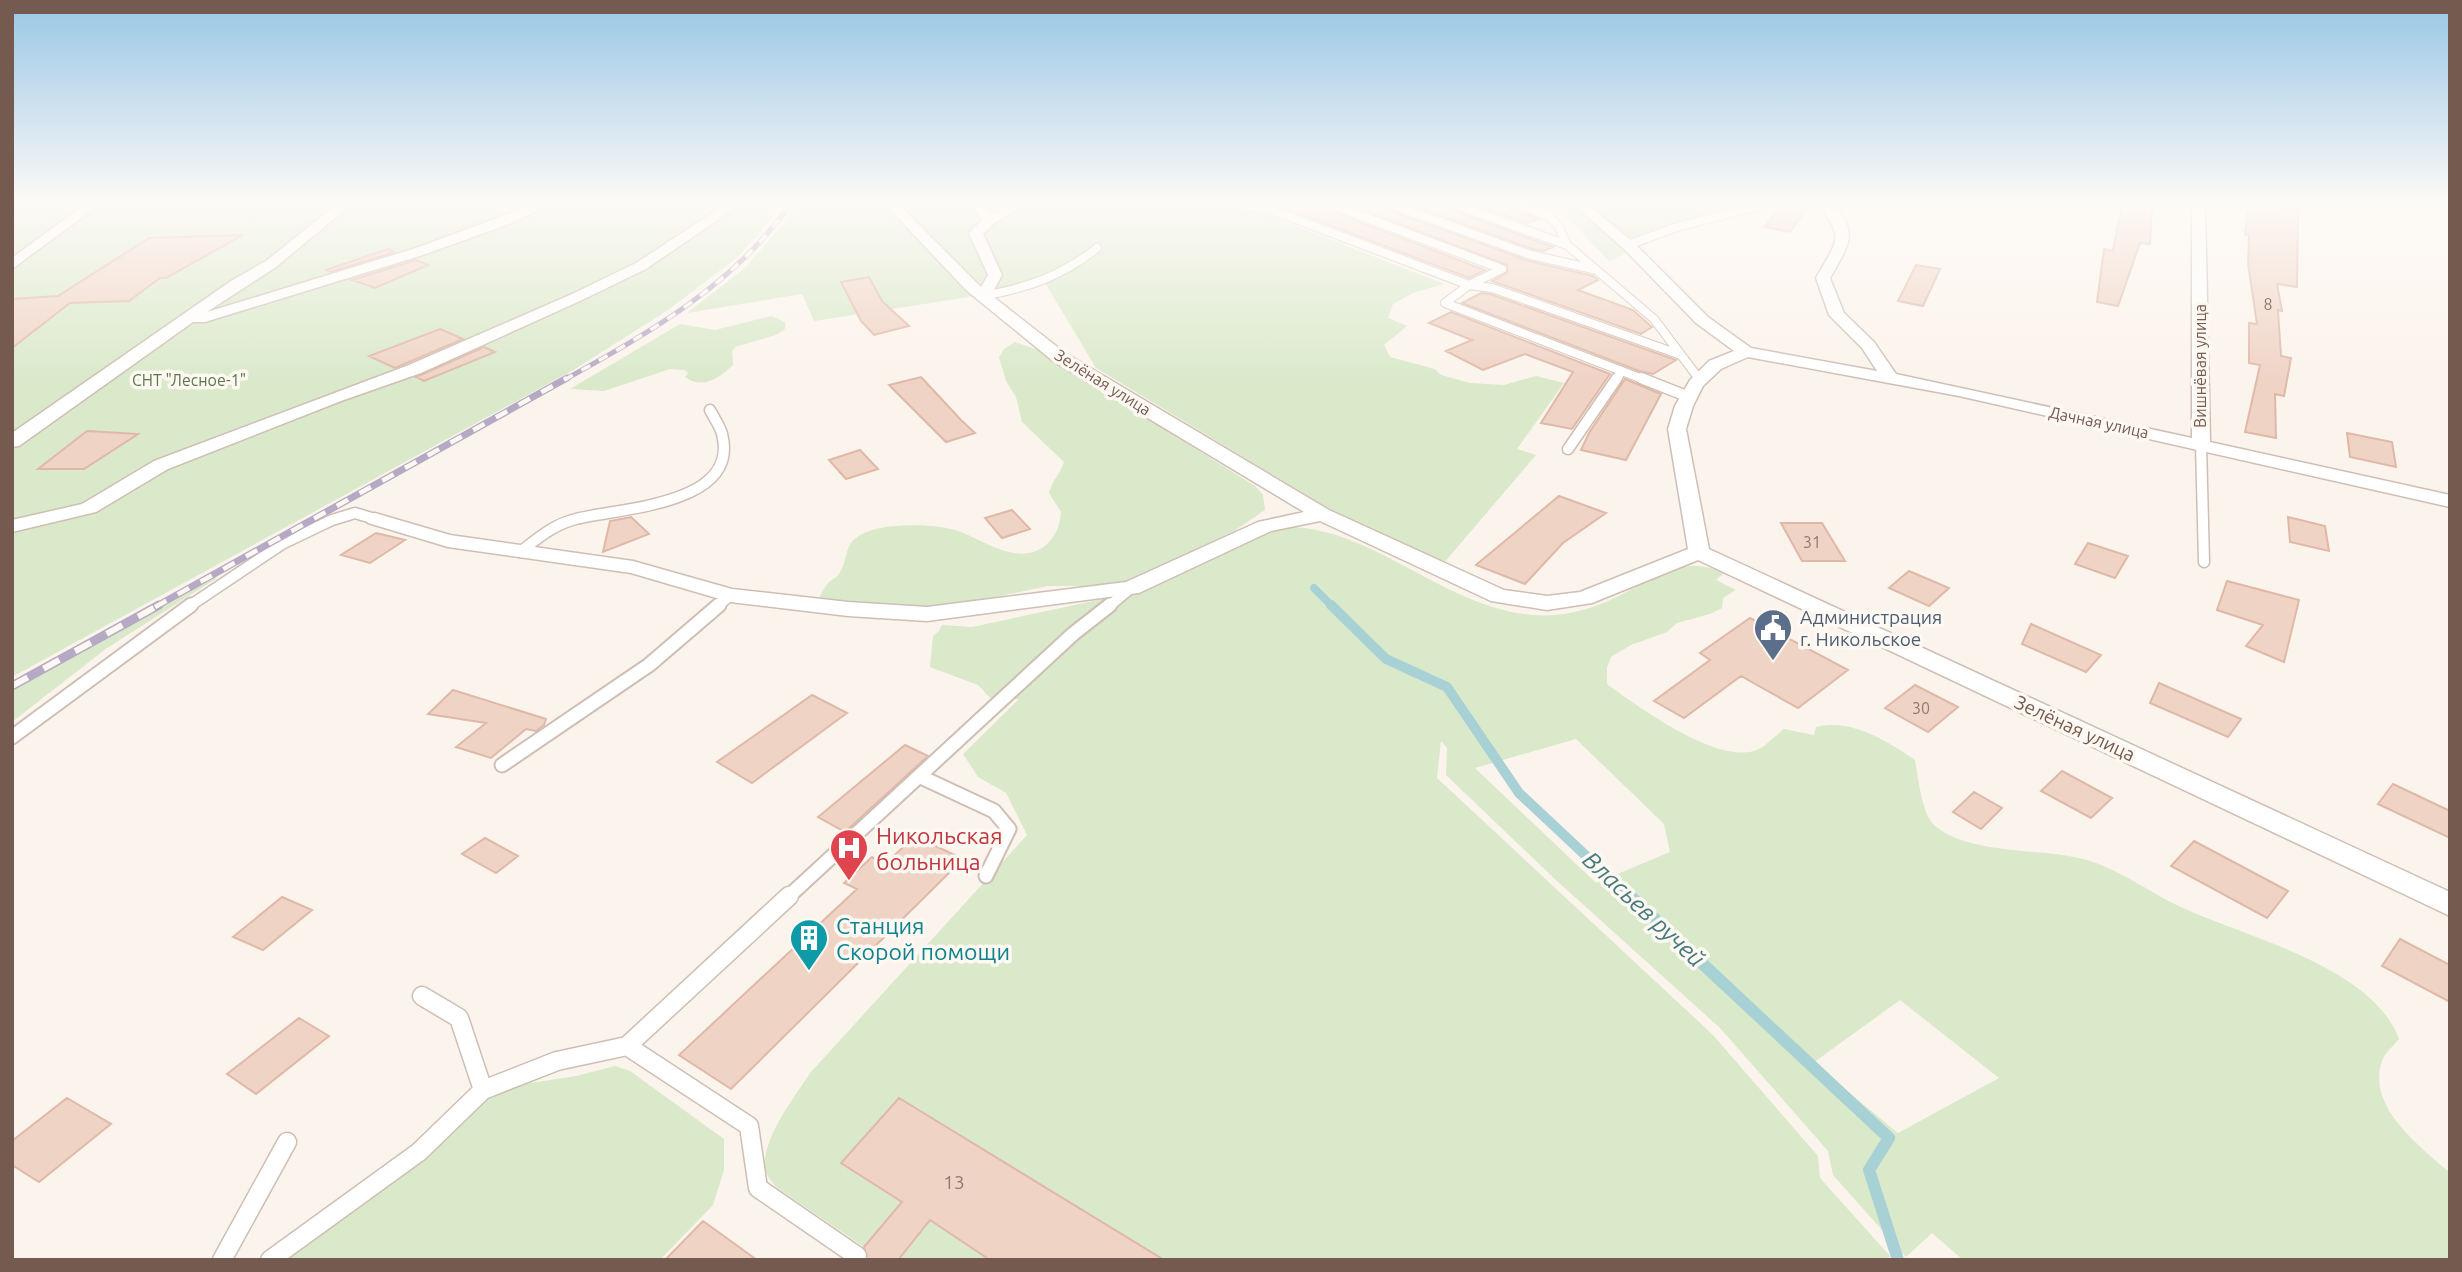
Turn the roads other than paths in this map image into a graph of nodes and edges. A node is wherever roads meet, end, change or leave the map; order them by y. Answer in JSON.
{"nodes":[{"id":1,"x":272,"y":263,"type":"edge"},
{"id":2,"x":381,"y":263,"type":"edge"},
{"id":3,"x":645,"y":263,"type":"edge"},
{"id":4,"x":948,"y":263,"type":"edge"},
{"id":5,"x":990,"y":263,"type":"edge"},
{"id":6,"x":1078,"y":263,"type":"edge"},
{"id":7,"x":1412,"y":263,"type":"edge"},
{"id":8,"x":1487,"y":263,"type":"edge"},
{"id":9,"x":1566,"y":263,"type":"edge"},
{"id":10,"x":1589,"y":263,"type":"edge"},
{"id":11,"x":1646,"y":263,"type":"edge"},
{"id":12,"x":1831,"y":263,"type":"edge"},
{"id":13,"x":2199,"y":263,"type":"edge"},
{"id":14,"x":1597,"y":270,"type":"junction"},
{"id":15,"x":1469,"y":285,"type":"junction"},
{"id":16,"x":983,"y":296,"type":"junction"},
{"id":17,"x":180,"y":325,"type":"junction"},
{"id":18,"x":1746,"y":352,"type":"junction"},
{"id":19,"x":1681,"y":355,"type":"junction"},
{"id":20,"x":1622,"y":371,"type":"junction"},
{"id":21,"x":1890,"y":378,"type":"junction"},
{"id":22,"x":1700,"y":380,"type":"junction"},
{"id":23,"x":1689,"y":397,"type":"junction"},
{"id":24,"x":710,"y":410,"type":"dead end"},
{"id":25,"x":12,"y":442,"type":"edge"},
{"id":26,"x":2201,"y":444,"type":"junction"},
{"id":27,"x":1568,"y":449,"type":"dead end"},
{"id":28,"x":2450,"y":501,"type":"edge"},
{"id":29,"x":1322,"y":514,"type":"junction"},
{"id":30,"x":375,"y":519,"type":"joint"},
{"id":31,"x":12,"y":526,"type":"edge"},
{"id":32,"x":520,"y":552,"type":"junction"},
{"id":33,"x":1699,"y":552,"type":"junction"},
{"id":34,"x":2204,"y":562,"type":"dead end"},
{"id":35,"x":1131,"y":588,"type":"junction"},
{"id":36,"x":730,"y":595,"type":"junction"},
{"id":37,"x":12,"y":737,"type":"edge"},
{"id":38,"x":502,"y":765,"type":"dead end"},
{"id":39,"x":921,"y":777,"type":"junction"},
{"id":40,"x":986,"y":876,"type":"dead end"},
{"id":41,"x":2450,"y":905,"type":"edge"},
{"id":42,"x":422,"y":996,"type":"dead end"},
{"id":43,"x":627,"y":1046,"type":"junction"},
{"id":44,"x":483,"y":1090,"type":"junction"},
{"id":45,"x":287,"y":1142,"type":"dead end"},
{"id":46,"x":857,"y":1256,"type":"dead end"},
{"id":47,"x":222,"y":1260,"type":"edge"},
{"id":48,"x":270,"y":1260,"type":"edge"}],
"edges":[{"from":1,"to":17,"type":"street"},
{"from":2,"to":17,"type":"street"},
{"from":3,"to":31,"type":"street"},
{"from":4,"to":16,"type":"street","name":"Зелёная улица"},
{"from":5,"to":16,"type":"street"},
{"from":6,"to":16,"type":"lane"},
{"from":7,"to":15,"type":"lane"},
{"from":8,"to":15,"type":"lane"},
{"from":9,"to":14,"type":"lane"},
{"from":10,"to":14,"type":"lane"},
{"from":11,"to":18,"type":"street"},
{"from":12,"to":21,"type":"street"},
{"from":13,"to":26,"type":"street","name":"Вишнёвая улица"},
{"from":14,"to":19,"type":"lane"},
{"from":15,"to":19,"type":"lane"},
{"from":15,"to":20,"type":"lane"},
{"from":16,"to":29,"type":"street","name":"Зелёная улица"},
{"from":17,"to":25,"type":"street"},
{"from":18,"to":21,"type":"street","name":"Дачная улица"},
{"from":18,"to":22,"type":"street"},
{"from":19,"to":22,"type":"lane"},
{"from":20,"to":23,"type":"lane"},
{"from":20,"to":27,"type":"lane"},
{"from":21,"to":26,"type":"street","name":"Дачная улица"},
{"from":22,"to":23,"type":"street"},
{"from":23,"to":33,"type":"street"},
{"from":24,"to":32,"type":"lane"},
{"from":26,"to":28,"type":"street","name":"Дачная улица"},
{"from":26,"to":34,"type":"lane"},
{"from":29,"to":33,"type":"street","name":"Зелёная улица"},
{"from":29,"to":35,"type":"street"},
{"from":30,"to":32,"type":"street"},
{"from":30,"to":37,"type":"lane"},
{"from":32,"to":36,"type":"street"},
{"from":33,"to":41,"type":"street","name":"Зелёная улица"},
{"from":35,"to":36,"type":"street"},
{"from":35,"to":39,"type":"lane"},
{"from":36,"to":38,"type":"lane"},
{"from":39,"to":40,"type":"lane"},
{"from":39,"to":43,"type":"lane"},
{"from":42,"to":44,"type":"lane"},
{"from":43,"to":44,"type":"lane"},
{"from":43,"to":46,"type":"lane"},
{"from":44,"to":48,"type":"lane"},
{"from":45,"to":47,"type":"lane"}]}
